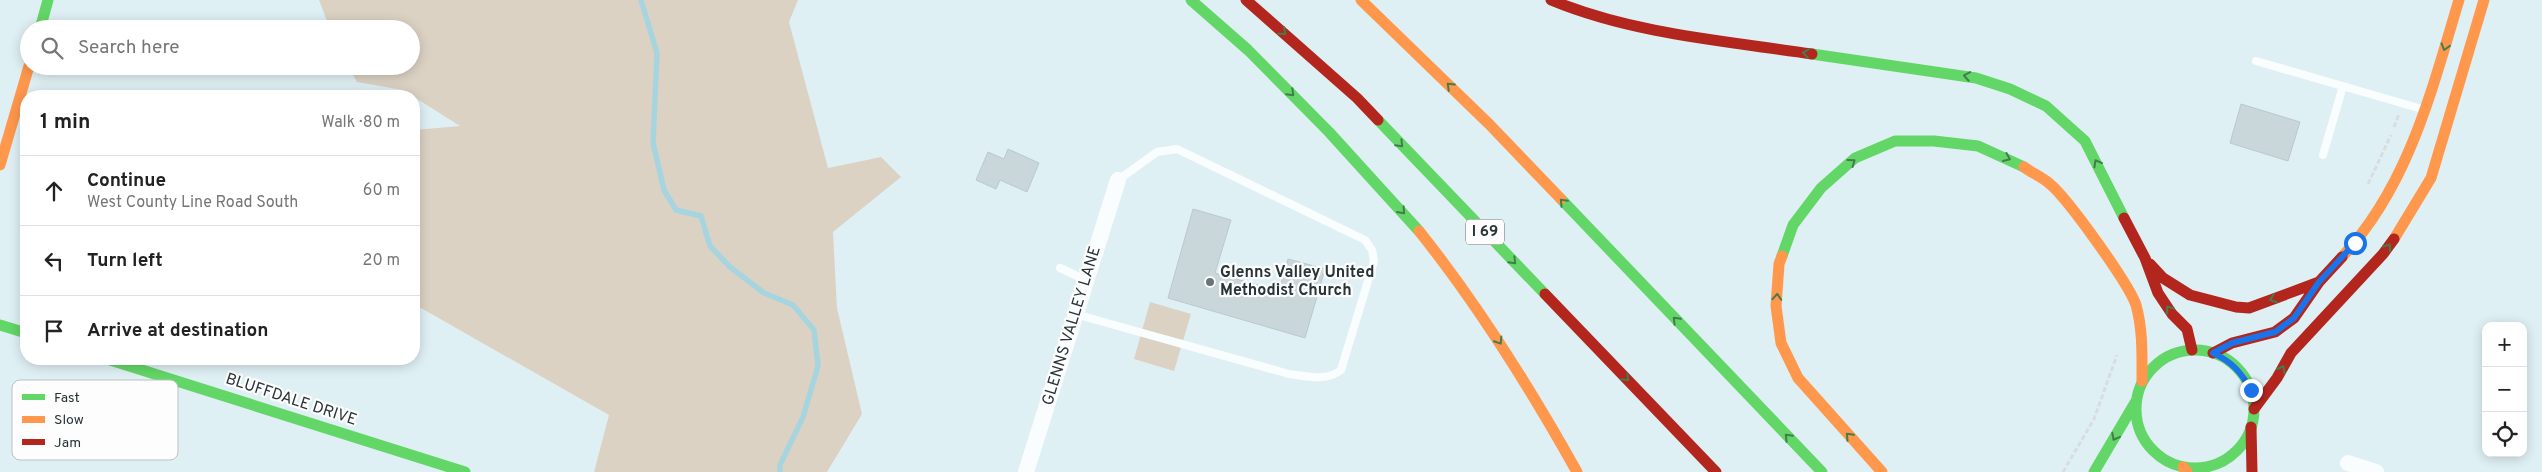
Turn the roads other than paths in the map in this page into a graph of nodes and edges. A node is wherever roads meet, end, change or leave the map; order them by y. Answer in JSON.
{"nodes":[{"id":1,"x":48,"y":0,"type":"edge"},
{"id":2,"x":1191,"y":0,"type":"edge"},
{"id":3,"x":1246,"y":0,"type":"edge"},
{"id":4,"x":1361,"y":0,"type":"edge"},
{"id":5,"x":1551,"y":0,"type":"edge"},
{"id":6,"x":2459,"y":0,"type":"edge"},
{"id":7,"x":2484,"y":0,"type":"edge"},
{"id":8,"x":42,"y":20,"type":"edge"},
{"id":9,"x":2256,"y":61,"type":"dead end"},
{"id":10,"x":26,"y":75,"type":"edge"},
{"id":11,"x":2343,"y":86,"type":"junction"},
{"id":12,"x":22,"y":90,"type":"edge"},
{"id":13,"x":20,"y":97,"type":"edge"},
{"id":14,"x":2426,"y":110,"type":"junction"},
{"id":15,"x":2323,"y":155,"type":"dead end"},
{"id":16,"x":0,"y":165,"type":"edge"},
{"id":17,"x":1118,"y":180,"type":"joint"},
{"id":18,"x":2145,"y":258,"type":"junction"},
{"id":19,"x":1060,"y":268,"type":"dead end"},
{"id":20,"x":1086,"y":280,"type":"junction"},
{"id":21,"x":2319,"y":282,"type":"junction"},
{"id":22,"x":1075,"y":314,"type":"junction"},
{"id":23,"x":0,"y":325,"type":"edge"},
{"id":24,"x":20,"y":331,"type":"edge"},
{"id":25,"x":2192,"y":350,"type":"junction"},
{"id":26,"x":2213,"y":353,"type":"junction"},
{"id":27,"x":126,"y":365,"type":"edge"},
{"id":28,"x":174,"y":380,"type":"edge"},
{"id":29,"x":178,"y":381,"type":"edge"},
{"id":30,"x":2142,"y":381,"type":"junction"},
{"id":31,"x":2136,"y":401,"type":"junction"},
{"id":32,"x":2254,"y":409,"type":"junction"},
{"id":33,"x":2251,"y":427,"type":"junction"},
{"id":34,"x":2348,"y":463,"type":"dead end"},
{"id":35,"x":2180,"y":469,"type":"edge"},
{"id":36,"x":462,"y":471,"type":"edge"},
{"id":37,"x":1026,"y":472,"type":"edge"},
{"id":38,"x":1577,"y":472,"type":"edge"},
{"id":39,"x":1716,"y":472,"type":"edge"},
{"id":40,"x":1822,"y":472,"type":"edge"},
{"id":41,"x":1882,"y":472,"type":"edge"},
{"id":42,"x":2094,"y":472,"type":"edge"},
{"id":43,"x":2252,"y":472,"type":"edge"},
{"id":44,"x":2376,"y":472,"type":"edge"}],
"edges":[{"from":1,"to":8,"type":"main road"},
{"from":2,"to":38,"type":"main road","one_way":true},
{"from":3,"to":39,"type":"main road","number":"I 69","one_way":true},
{"from":40,"to":4,"type":"main road","one_way":true},
{"from":18,"to":5,"type":"main road","one_way":true},
{"from":6,"to":14,"type":"main road","one_way":true},
{"from":32,"to":7,"type":"main road","one_way":true},
{"from":9,"to":11,"type":"lane"},
{"from":10,"to":12,"type":"main road"},
{"from":11,"to":14,"type":"lane"},
{"from":11,"to":15,"type":"lane"},
{"from":13,"to":16,"type":"main road"},
{"from":14,"to":21,"type":"main road"},
{"from":17,"to":20,"type":"street","name":"GLENNS VALLEY LANE"},
{"from":17,"to":22,"type":"lane"},
{"from":21,"to":18,"type":"main road","one_way":true},
{"from":25,"to":18,"type":"main road","one_way":true},
{"from":19,"to":20,"type":"lane"},
{"from":20,"to":22,"type":"street","name":"GLENNS VALLEY LANE"},
{"from":21,"to":26,"type":"main road"},
{"from":22,"to":37,"type":"street","name":"GLENNS VALLEY LANE"},
{"from":23,"to":24,"type":"main road"},
{"from":25,"to":26,"type":"main road"},
{"from":25,"to":30,"type":"main road"},
{"from":26,"to":32,"type":"main road"},
{"from":27,"to":28,"type":"main road","name":"BLUFFDALE DRIVE"},
{"from":29,"to":36,"type":"main road","name":"BLUFFDALE DRIVE"},
{"from":30,"to":31,"type":"main road"},
{"from":41,"to":30,"type":"main road","one_way":true},
{"from":31,"to":35,"type":"main road"},
{"from":31,"to":42,"type":"main road","one_way":true},
{"from":32,"to":33,"type":"main road"},
{"from":33,"to":35,"type":"main road"},
{"from":33,"to":43,"type":"main road"},
{"from":34,"to":44,"type":"street"}]}
